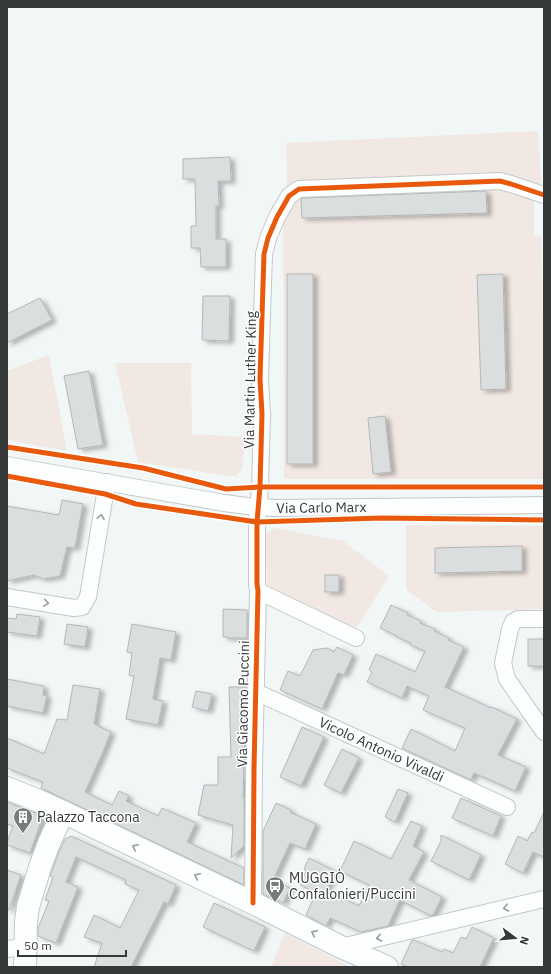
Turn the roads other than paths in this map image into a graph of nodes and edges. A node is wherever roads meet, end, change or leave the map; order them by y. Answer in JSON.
{"nodes":[{"id":1,"x":544,"y":195,"type":"edge"},
{"id":2,"x":7,"y":465,"type":"edge"},
{"id":3,"x":107,"y":482,"type":"junction"},
{"id":4,"x":544,"y":505,"type":"edge"},
{"id":5,"x":259,"y":507,"type":"junction"},
{"id":6,"x":258,"y":591,"type":"junction"},
{"id":7,"x":7,"y":597,"type":"edge"},
{"id":8,"x":544,"y":619,"type":"edge"},
{"id":9,"x":356,"y":638,"type":"dead end"},
{"id":10,"x":256,"y":692,"type":"junction"},
{"id":11,"x":544,"y":732,"type":"edge"},
{"id":12,"x":7,"y":788,"type":"edge"},
{"id":13,"x":507,"y":807,"type":"dead end"},
{"id":14,"x":64,"y":812,"type":"junction"},
{"id":15,"x":544,"y":899,"type":"edge"},
{"id":16,"x":253,"y":903,"type":"junction"},
{"id":17,"x":341,"y":946,"type":"junction"},
{"id":18,"x":19,"y":954,"type":"edge"},
{"id":19,"x":387,"y":967,"type":"edge"}],
"edges":[{"from":1,"to":5,"type":"street","name":"Via Martin Luther King"},
{"from":2,"to":3,"type":"street","name":"Via Carlo Marx"},
{"from":3,"to":5,"type":"street","name":"Via Carlo Marx"},
{"from":7,"to":3,"type":"street","one_way":true},
{"from":4,"to":5,"type":"street","name":"Via Carlo Marx"},
{"from":5,"to":6,"type":"street","name":"Via Giacomo Puccini"},
{"from":6,"to":9,"type":"street"},
{"from":6,"to":10,"type":"street","name":"Via Giacomo Puccini"},
{"from":8,"to":11,"type":"street"},
{"from":10,"to":13,"type":"street","name":"Vicolo Antonio Vivaldi"},
{"from":10,"to":16,"type":"street","name":"Via Giacomo Puccini"},
{"from":12,"to":14,"type":"street"},
{"from":16,"to":14,"type":"street","one_way":true},
{"from":14,"to":18,"type":"street"},
{"from":15,"to":17,"type":"street","one_way":true},
{"from":17,"to":16,"type":"street","one_way":true},
{"from":17,"to":19,"type":"street"}]}
